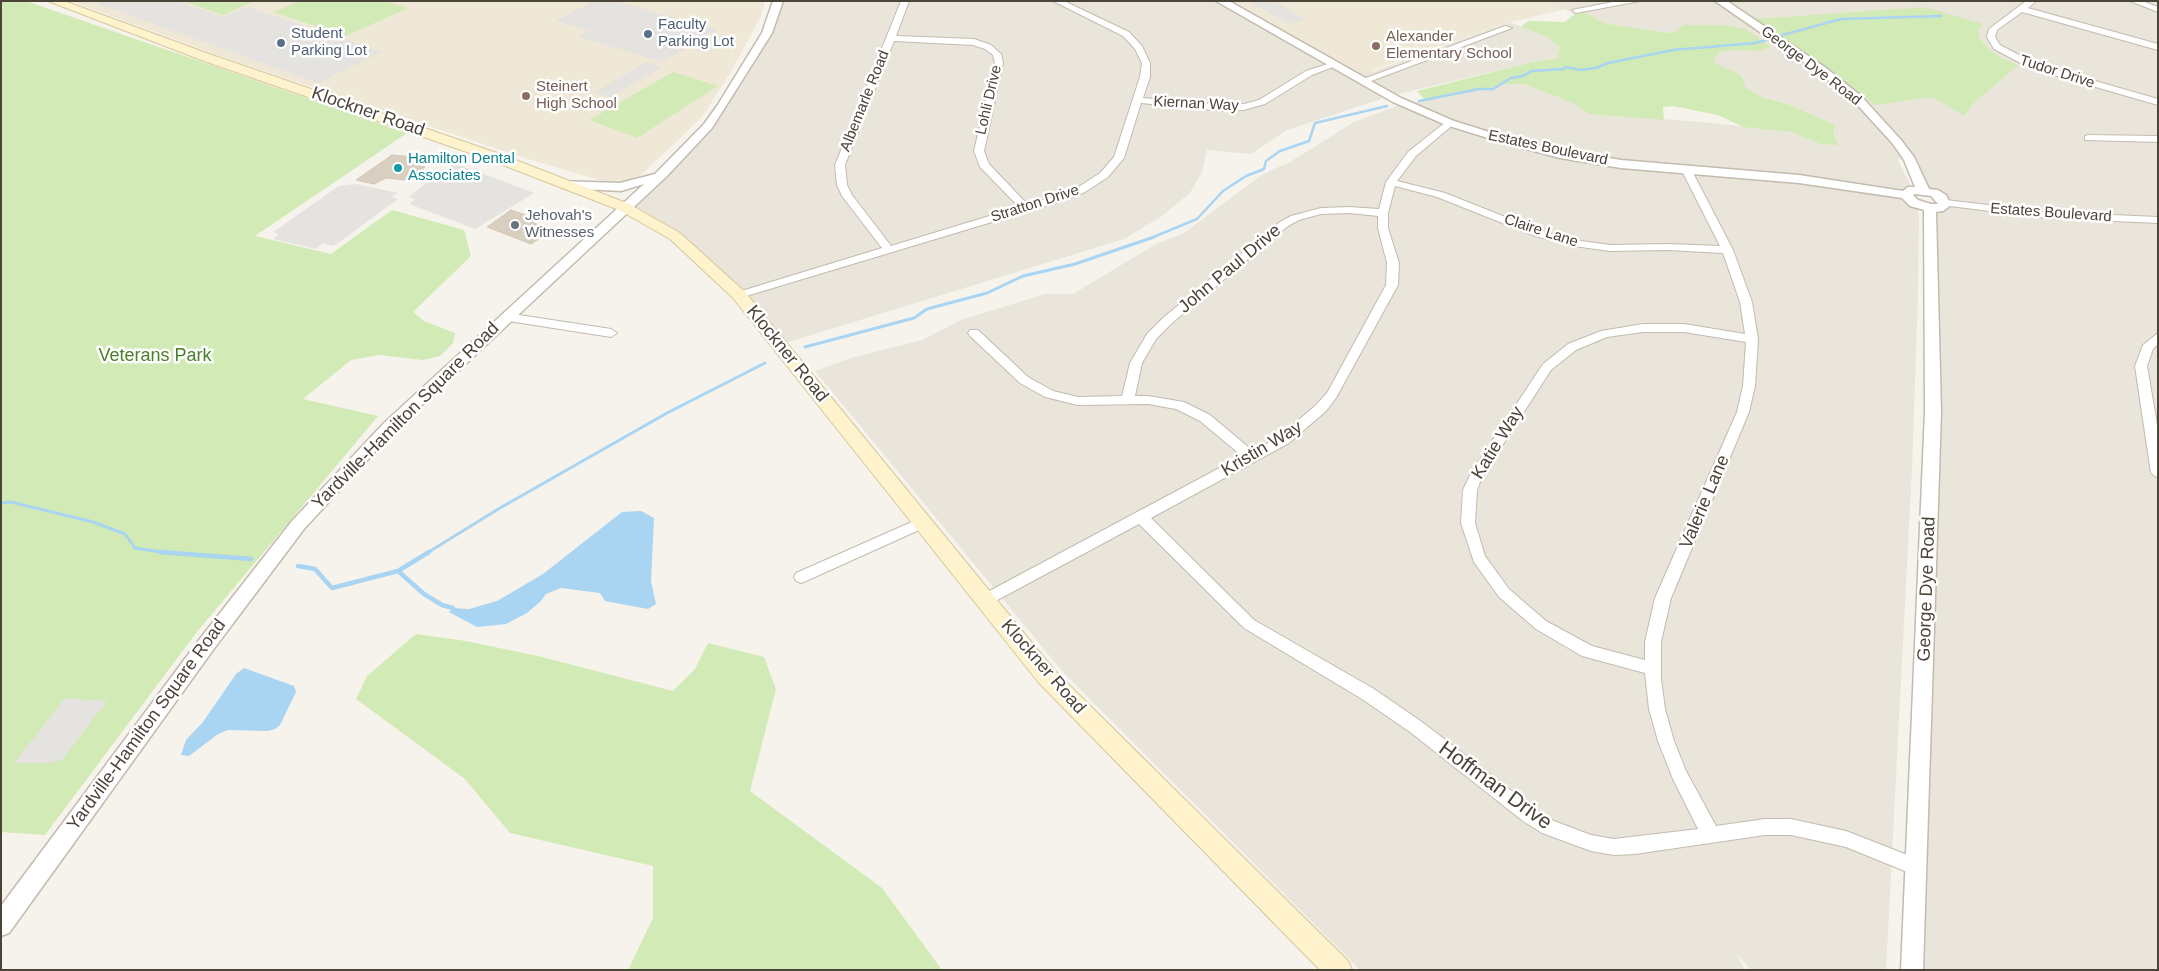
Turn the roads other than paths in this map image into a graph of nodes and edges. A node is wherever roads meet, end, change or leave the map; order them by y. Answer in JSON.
{"nodes":[{"id":1,"x":53,"y":1,"type":"edge"},
{"id":2,"x":778,"y":1,"type":"edge"},
{"id":3,"x":905,"y":1,"type":"edge"},
{"id":4,"x":1057,"y":1,"type":"edge"},
{"id":5,"x":1221,"y":1,"type":"edge"},
{"id":6,"x":1636,"y":1,"type":"edge"},
{"id":7,"x":1720,"y":1,"type":"edge"},
{"id":8,"x":2032,"y":1,"type":"edge"},
{"id":9,"x":2134,"y":1,"type":"edge"},
{"id":10,"x":1597,"y":3,"type":"edge"},
{"id":11,"x":2022,"y":9,"type":"junction"},
{"id":12,"x":1576,"y":10,"type":"dead end"},
{"id":13,"x":2158,"y":10,"type":"edge"},
{"id":14,"x":1508,"y":28,"type":"dead end"},
{"id":15,"x":891,"y":38,"type":"junction"},
{"id":16,"x":2158,"y":47,"type":"edge"},
{"id":17,"x":1334,"y":65,"type":"junction"},
{"id":18,"x":1363,"y":81,"type":"junction"},
{"id":19,"x":1138,"y":100,"type":"junction"},
{"id":20,"x":2158,"y":102,"type":"edge"},
{"id":21,"x":1450,"y":123,"type":"junction"},
{"id":22,"x":2088,"y":138,"type":"dead end"},
{"id":23,"x":2158,"y":139,"type":"edge"},
{"id":24,"x":1686,"y":169,"type":"junction"},
{"id":25,"x":660,"y":175,"type":"junction"},
{"id":26,"x":1391,"y":182,"type":"junction"},
{"id":27,"x":562,"y":184,"type":"junction"},
{"id":28,"x":1924,"y":190,"type":"junction"},
{"id":29,"x":1906,"y":195,"type":"junction"},
{"id":30,"x":1938,"y":206,"type":"junction"},
{"id":31,"x":624,"y":207,"type":"junction"},
{"id":32,"x":1025,"y":208,"type":"junction"},
{"id":33,"x":1383,"y":213,"type":"junction"},
{"id":34,"x":2158,"y":220,"type":"edge"},
{"id":35,"x":888,"y":249,"type":"junction"},
{"id":36,"x":1727,"y":250,"type":"junction"},
{"id":37,"x":738,"y":294,"type":"junction"},
{"id":38,"x":506,"y":317,"type":"junction"},
{"id":39,"x":610,"y":333,"type":"dead end"},
{"id":40,"x":974,"y":333,"type":"dead end"},
{"id":41,"x":2158,"y":338,"type":"edge"},
{"id":42,"x":1752,"y":339,"type":"junction"},
{"id":43,"x":1128,"y":400,"type":"junction"},
{"id":44,"x":1252,"y":457,"type":"junction"},
{"id":45,"x":2158,"y":474,"type":"edge"},
{"id":46,"x":1141,"y":517,"type":"junction"},
{"id":47,"x":923,"y":522,"type":"junction"},
{"id":48,"x":801,"y":577,"type":"dead end"},
{"id":49,"x":985,"y":600,"type":"junction"},
{"id":50,"x":1652,"y":668,"type":"junction"},
{"id":51,"x":1710,"y":835,"type":"junction"},
{"id":52,"x":1917,"y":867,"type":"junction"},
{"id":53,"x":1,"y":926,"type":"edge"},
{"id":54,"x":1339,"y":970,"type":"edge"},
{"id":55,"x":1912,"y":970,"type":"edge"}],
"edges":[{"from":1,"to":27,"type":"main road","name":"Klockner Road"},
{"from":2,"to":25,"type":"street","name":"Yardville-Hamilton Square Road"},
{"from":3,"to":15,"type":"street","name":"Albemarle Road"},
{"from":4,"to":19,"type":"street","name":"Stratton Drive"},
{"from":5,"to":17,"type":"street","name":"Estates Boulevard"},
{"from":6,"to":10,"type":"street"},
{"from":7,"to":28,"type":"street","name":"George Dye Road"},
{"from":8,"to":11,"type":"street","name":"Tudor Drive"},
{"from":9,"to":13,"type":"street"},
{"from":10,"to":12,"type":"street"},
{"from":11,"to":16,"type":"street"},
{"from":11,"to":20,"type":"street","name":"Tudor Drive"},
{"from":14,"to":18,"type":"street"},
{"from":15,"to":32,"type":"street","name":"Lohli Drive"},
{"from":15,"to":35,"type":"street","name":"Albemarle Road"},
{"from":17,"to":18,"type":"street","name":"Estates Boulevard"},
{"from":17,"to":19,"type":"street","name":"Kiernan Way"},
{"from":18,"to":21,"type":"street","name":"Estates Boulevard"},
{"from":19,"to":32,"type":"street","name":"Stratton Drive"},
{"from":21,"to":24,"type":"street","name":"Estates Boulevard"},
{"from":21,"to":26,"type":"street","name":"Kristin Way"},
{"from":22,"to":23,"type":"street"},
{"from":24,"to":29,"type":"street","name":"Estates Boulevard"},
{"from":24,"to":36,"type":"street","name":"Valerie Lane"},
{"from":25,"to":27,"type":"street"},
{"from":25,"to":31,"type":"street","name":"Yardville-Hamilton Square Road"},
{"from":26,"to":33,"type":"street","name":"Kristin Way"},
{"from":26,"to":36,"type":"street","name":"Claire Lane"},
{"from":27,"to":31,"type":"main road","name":"Klockner Road"},
{"from":28,"to":29,"type":"street"},
{"from":28,"to":30,"type":"street"},
{"from":29,"to":30,"type":"street"},
{"from":30,"to":34,"type":"street","name":"Estates Boulevard"},
{"from":30,"to":52,"type":"street","name":"George Dye Road"},
{"from":31,"to":37,"type":"main road","name":"Klockner Road"},
{"from":31,"to":38,"type":"street","name":"Yardville-Hamilton Square Road"},
{"from":32,"to":35,"type":"street","name":"Stratton Drive"},
{"from":33,"to":43,"type":"street","name":"John Paul Drive"},
{"from":33,"to":44,"type":"street","name":"Kristin Way"},
{"from":35,"to":37,"type":"street","name":"Stratton Drive"},
{"from":36,"to":42,"type":"street","name":"Valerie Lane"},
{"from":37,"to":47,"type":"main road","name":"Klockner Road"},
{"from":38,"to":39,"type":"street"},
{"from":38,"to":53,"type":"street","name":"Yardville-Hamilton Square Road"},
{"from":40,"to":43,"type":"street"},
{"from":41,"to":45,"type":"street"},
{"from":42,"to":50,"type":"street","name":"Valerie Lane"},
{"from":42,"to":50,"type":"street","name":"Katie Way"},
{"from":43,"to":44,"type":"street"},
{"from":44,"to":46,"type":"street","name":"Kristin Way"},
{"from":46,"to":49,"type":"street","name":"Kristin Way"},
{"from":46,"to":51,"type":"street","name":"Hoffman Drive"},
{"from":47,"to":48,"type":"street"},
{"from":47,"to":49,"type":"main road","name":"Klockner Road"},
{"from":49,"to":54,"type":"main road","name":"Klockner Road"},
{"from":50,"to":51,"type":"street","name":"Valerie Lane"},
{"from":51,"to":52,"type":"street","name":"Hoffman Drive"},
{"from":52,"to":55,"type":"street","name":"George Dye Road"}]}
